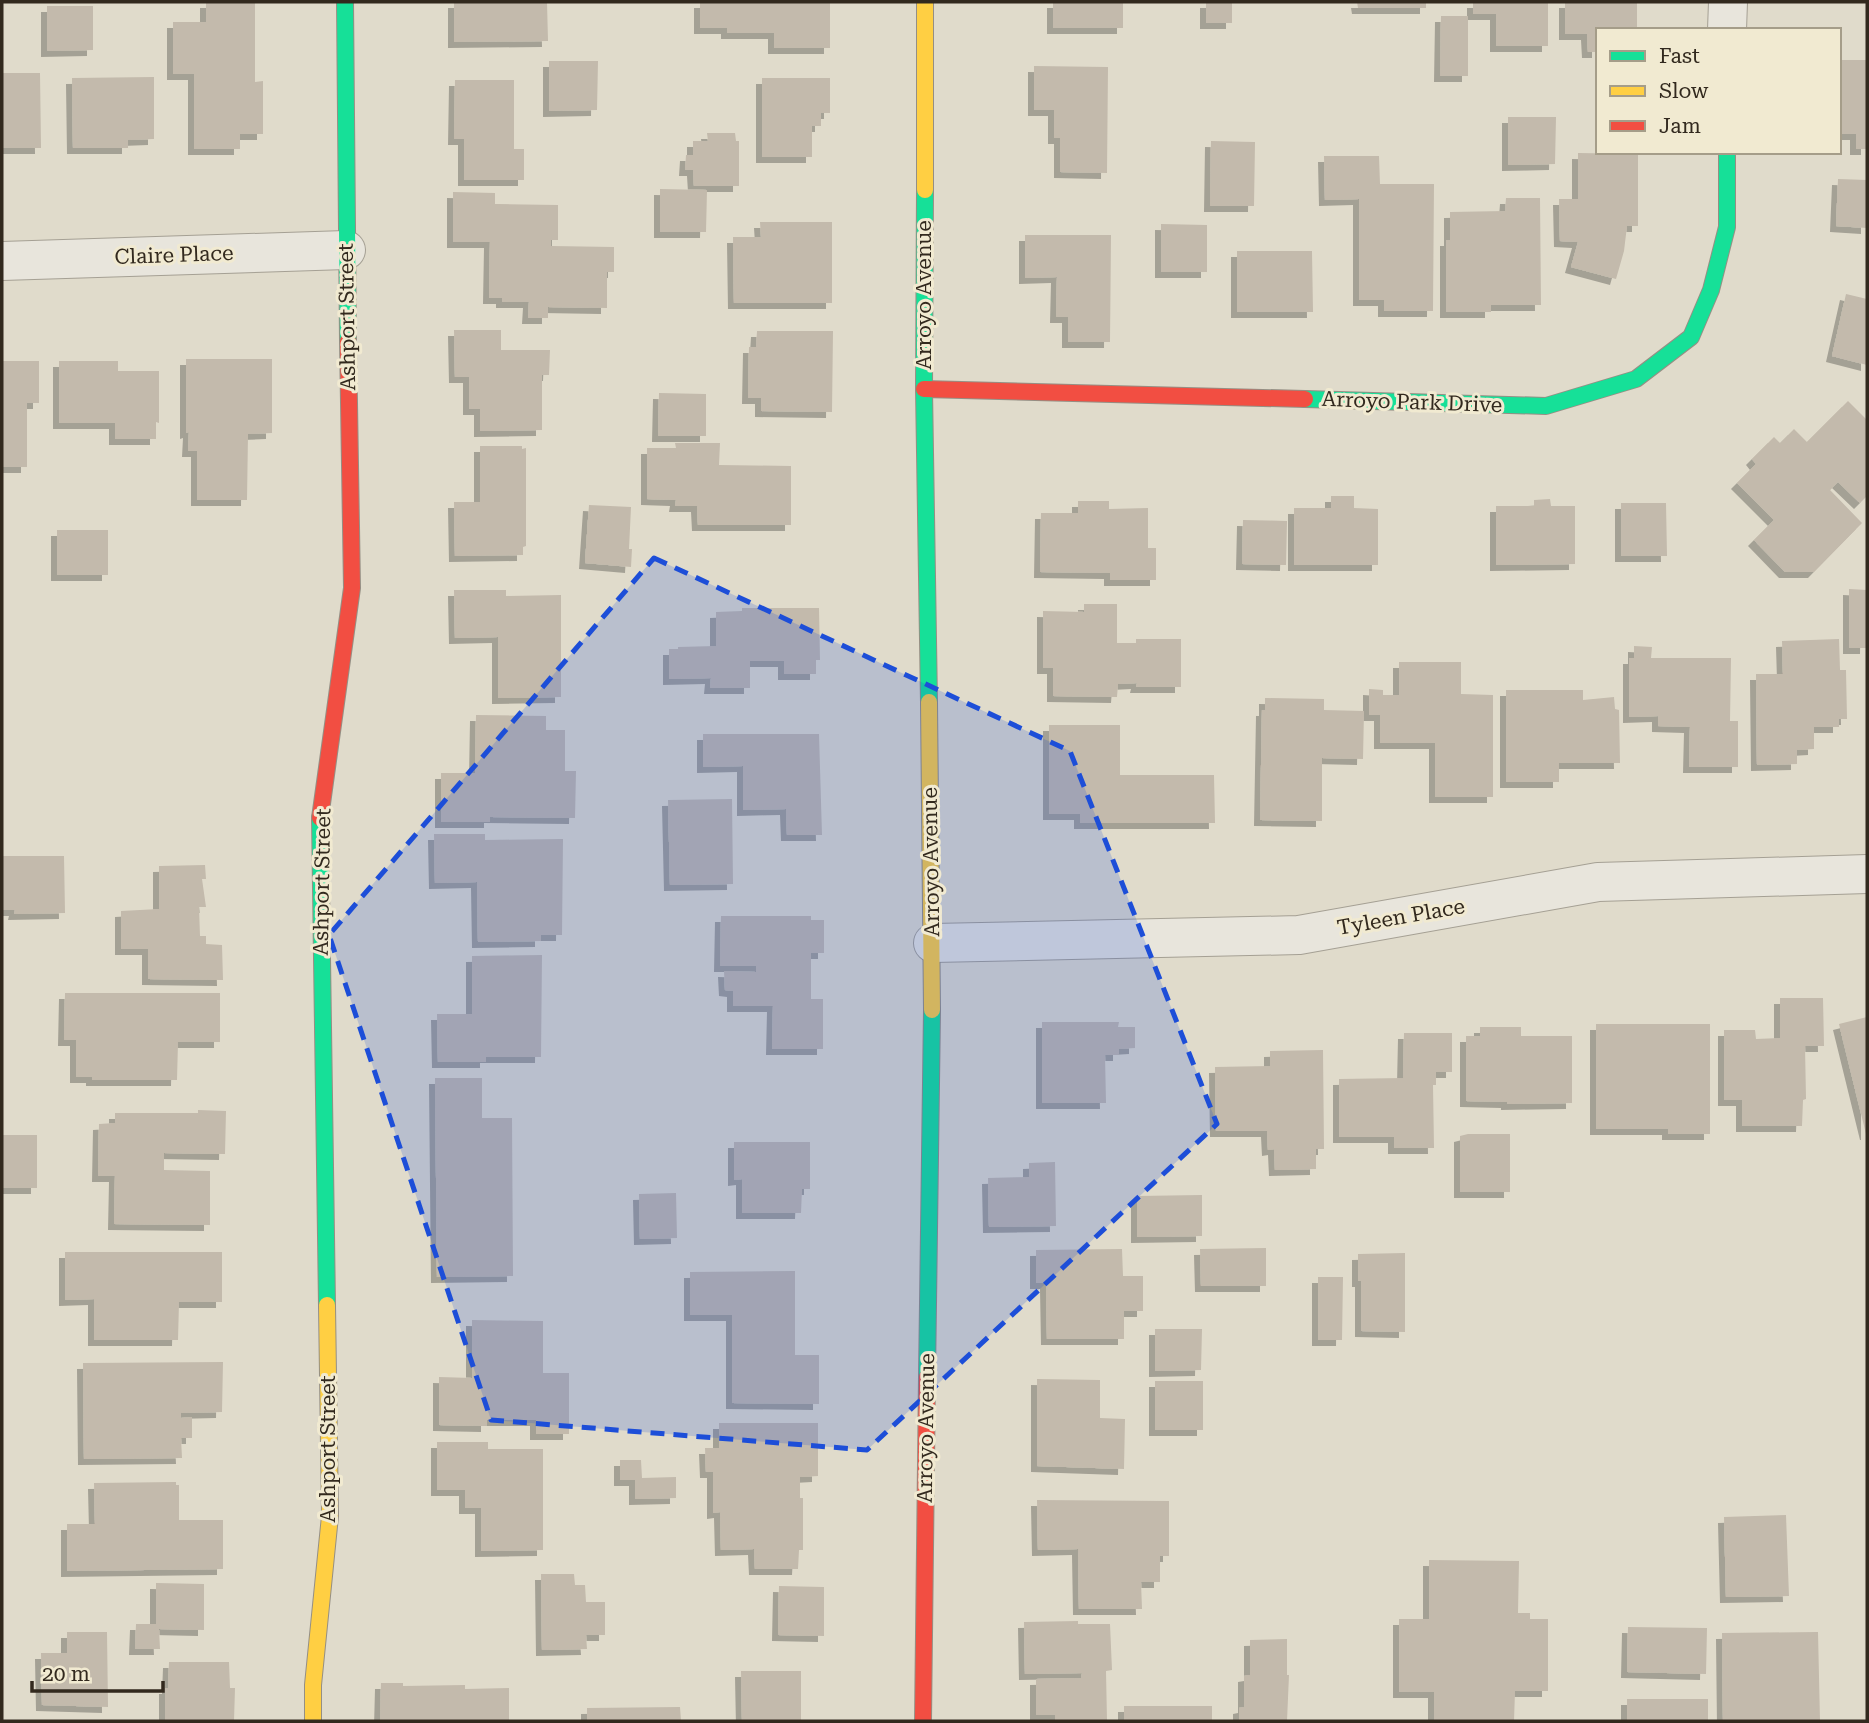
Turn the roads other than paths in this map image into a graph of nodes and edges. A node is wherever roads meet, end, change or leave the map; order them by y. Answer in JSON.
{"nodes":[{"id":1,"x":345,"y":2,"type":"edge"},
{"id":2,"x":925,"y":2,"type":"edge"},
{"id":3,"x":1728,"y":2,"type":"edge"},
{"id":4,"x":1727,"y":28,"type":"edge"},
{"id":5,"x":1727,"y":154,"type":"edge"},
{"id":6,"x":346,"y":250,"type":"junction"},
{"id":7,"x":2,"y":261,"type":"edge"},
{"id":8,"x":924,"y":389,"type":"junction"},
{"id":9,"x":1867,"y":874,"type":"edge"},
{"id":10,"x":933,"y":943,"type":"junction"},
{"id":11,"x":313,"y":1721,"type":"edge"},
{"id":12,"x":923,"y":1721,"type":"edge"}],
"edges":[{"from":1,"to":6,"type":"street","name":"Ashport Street"},
{"from":2,"to":8,"type":"street","name":"Arroyo Avenue"},
{"from":3,"to":4,"type":"street"},
{"from":5,"to":8,"type":"street","name":"Arroyo Park Drive"},
{"from":6,"to":7,"type":"street","name":"Claire Place"},
{"from":6,"to":11,"type":"street","name":"Ashport Street"},
{"from":8,"to":10,"type":"street","name":"Arroyo Avenue"},
{"from":9,"to":10,"type":"street","name":"Tyleen Place"},
{"from":10,"to":12,"type":"street","name":"Arroyo Avenue"}]}
